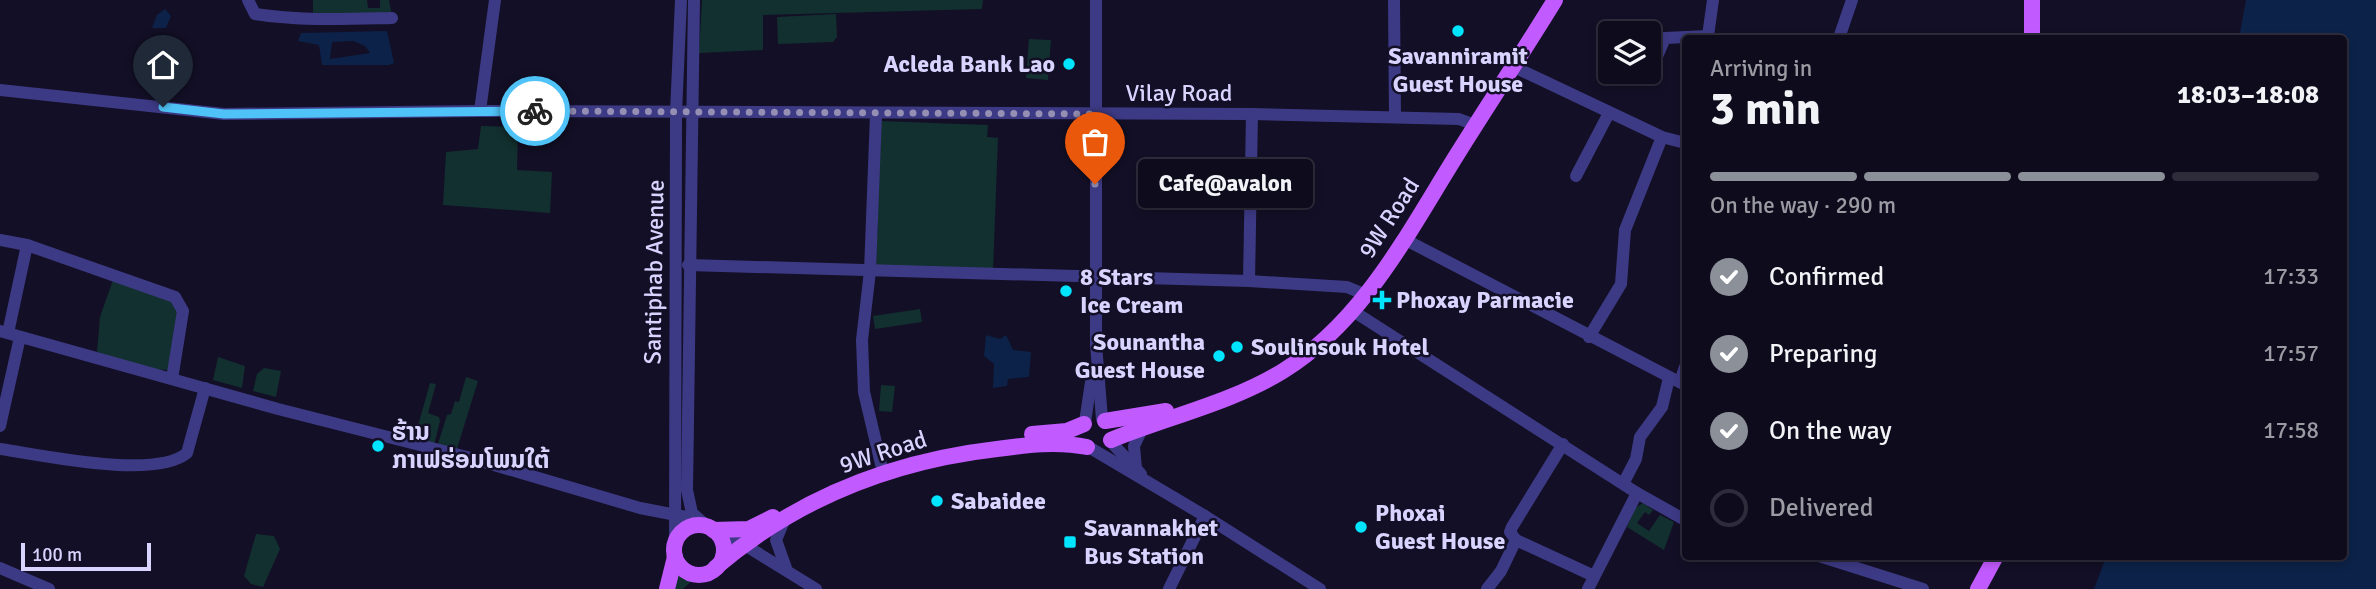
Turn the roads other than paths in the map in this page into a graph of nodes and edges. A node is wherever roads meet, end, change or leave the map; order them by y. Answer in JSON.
{"nodes":[{"id":1,"x":248,"y":0,"type":"edge"},
{"id":2,"x":495,"y":0,"type":"edge"},
{"id":3,"x":681,"y":0,"type":"edge"},
{"id":4,"x":694,"y":0,"type":"edge"},
{"id":5,"x":1096,"y":0,"type":"edge"},
{"id":6,"x":1394,"y":0,"type":"edge"},
{"id":7,"x":1555,"y":0,"type":"edge"},
{"id":8,"x":1713,"y":0,"type":"edge"},
{"id":9,"x":1852,"y":0,"type":"edge"},
{"id":10,"x":2032,"y":0,"type":"edge"},
{"id":11,"x":393,"y":18,"type":"dead end"},
{"id":12,"x":1710,"y":35,"type":"edge"},
{"id":13,"x":1840,"y":35,"type":"edge"},
{"id":14,"x":2032,"y":35,"type":"edge"},
{"id":15,"x":1682,"y":38,"type":"edge"},
{"id":16,"x":1661,"y":47,"type":"edge"},
{"id":17,"x":1514,"y":67,"type":"junction"},
{"id":18,"x":0,"y":90,"type":"edge"},
{"id":19,"x":480,"y":111,"type":"junction"},
{"id":20,"x":676,"y":113,"type":"junction"},
{"id":21,"x":692,"y":113,"type":"junction"},
{"id":22,"x":1609,"y":113,"type":"junction"},
{"id":23,"x":876,"y":114,"type":"junction"},
{"id":24,"x":1095,"y":114,"type":"junction"},
{"id":25,"x":1252,"y":114,"type":"junction"},
{"id":26,"x":1395,"y":117,"type":"junction"},
{"id":27,"x":1475,"y":125,"type":"junction"},
{"id":28,"x":1662,"y":136,"type":"junction"},
{"id":29,"x":1682,"y":142,"type":"edge"},
{"id":30,"x":1576,"y":176,"type":"dead end"},
{"id":31,"x":1404,"y":239,"type":"junction"},
{"id":32,"x":0,"y":240,"type":"edge"},
{"id":33,"x":27,"y":245,"type":"junction"},
{"id":34,"x":688,"y":265,"type":"junction"},
{"id":35,"x":870,"y":271,"type":"junction"},
{"id":36,"x":1096,"y":277,"type":"junction"},
{"id":37,"x":1249,"y":281,"type":"junction"},
{"id":38,"x":1366,"y":295,"type":"junction"},
{"id":39,"x":1353,"y":311,"type":"junction"},
{"id":40,"x":9,"y":333,"type":"edge"},
{"id":41,"x":1589,"y":337,"type":"junction"},
{"id":42,"x":1096,"y":344,"type":"junction"},
{"id":43,"x":172,"y":379,"type":"junction"},
{"id":44,"x":1678,"y":382,"type":"edge"},
{"id":45,"x":205,"y":388,"type":"junction"},
{"id":46,"x":1207,"y":404,"type":"junction"},
{"id":47,"x":1103,"y":420,"type":"junction"},
{"id":48,"x":1085,"y":423,"type":"junction"},
{"id":49,"x":0,"y":426,"type":"edge"},
{"id":50,"x":1143,"y":427,"type":"junction"},
{"id":51,"x":1110,"y":441,"type":"junction"},
{"id":52,"x":1563,"y":444,"type":"junction"},
{"id":53,"x":1090,"y":448,"type":"junction"},
{"id":54,"x":0,"y":449,"type":"edge"},
{"id":55,"x":881,"y":464,"type":"junction"},
{"id":56,"x":1136,"y":469,"type":"junction"},
{"id":57,"x":1146,"y":480,"type":"junction"},
{"id":58,"x":1624,"y":482,"type":"junction"},
{"id":59,"x":1637,"y":493,"type":"junction"},
{"id":60,"x":814,"y":498,"type":"junction"},
{"id":61,"x":675,"y":513,"type":"junction"},
{"id":62,"x":1205,"y":516,"type":"junction"},
{"id":63,"x":1682,"y":518,"type":"edge"},
{"id":64,"x":785,"y":520,"type":"junction"},
{"id":65,"x":710,"y":527,"type":"junction"},
{"id":66,"x":1516,"y":540,"type":"junction"},
{"id":67,"x":747,"y":544,"type":"junction"},
{"id":68,"x":675,"y":551,"type":"junction"},
{"id":69,"x":1832,"y":560,"type":"edge"},
{"id":70,"x":1994,"y":560,"type":"edge"},
{"id":71,"x":0,"y":568,"type":"edge"},
{"id":72,"x":713,"y":570,"type":"junction"},
{"id":73,"x":788,"y":571,"type":"junction"},
{"id":74,"x":1594,"y":576,"type":"junction"},
{"id":75,"x":49,"y":589,"type":"edge"},
{"id":76,"x":667,"y":589,"type":"edge"},
{"id":77,"x":691,"y":589,"type":"edge"},
{"id":78,"x":816,"y":589,"type":"edge"},
{"id":79,"x":1169,"y":589,"type":"edge"},
{"id":80,"x":1320,"y":589,"type":"edge"},
{"id":81,"x":1487,"y":589,"type":"edge"},
{"id":82,"x":1588,"y":589,"type":"edge"},
{"id":83,"x":1923,"y":589,"type":"edge"},
{"id":84,"x":1978,"y":589,"type":"edge"}],
"edges":[{"from":1,"to":11,"type":"street"},
{"from":2,"to":19,"type":"street"},
{"from":3,"to":20,"type":"street","name":"Santiphab Avenue"},
{"from":4,"to":21,"type":"street","name":"Santiphab Avenue"},
{"from":5,"to":24,"type":"street"},
{"from":6,"to":26,"type":"street"},
{"from":7,"to":17,"type":"main road","name":"9W Road"},
{"from":8,"to":12,"type":"street"},
{"from":9,"to":13,"type":"street"},
{"from":10,"to":14,"type":"main road"},
{"from":15,"to":16,"type":"street"},
{"from":17,"to":22,"type":"street"},
{"from":17,"to":27,"type":"main road","name":"9W Road"},
{"from":18,"to":19,"type":"street","name":"Vilay Road"},
{"from":19,"to":20,"type":"street","name":"Vilay Road"},
{"from":20,"to":21,"type":"street","name":"Vilay Road"},
{"from":20,"to":61,"type":"street","name":"Santiphab Avenue"},
{"from":21,"to":23,"type":"street","name":"Vilay Road"},
{"from":21,"to":34,"type":"street","name":"Santiphab Avenue"},
{"from":22,"to":28,"type":"street"},
{"from":22,"to":30,"type":"street"},
{"from":23,"to":24,"type":"street","name":"Vilay Road"},
{"from":23,"to":35,"type":"street"},
{"from":24,"to":25,"type":"street","name":"Vilay Road"},
{"from":24,"to":36,"type":"street"},
{"from":25,"to":26,"type":"street","name":"Vilay Road"},
{"from":25,"to":37,"type":"street"},
{"from":26,"to":27,"type":"street","name":"Vilay Road"},
{"from":27,"to":31,"type":"main road","name":"9W Road"},
{"from":28,"to":29,"type":"street"},
{"from":28,"to":41,"type":"street"},
{"from":31,"to":38,"type":"main road","name":"9W Road"},
{"from":31,"to":41,"type":"street"},
{"from":32,"to":33,"type":"street"},
{"from":33,"to":40,"type":"street"},
{"from":33,"to":43,"type":"street"},
{"from":34,"to":35,"type":"street"},
{"from":34,"to":65,"type":"street","name":"Santiphab Avenue"},
{"from":35,"to":36,"type":"street"},
{"from":35,"to":55,"type":"street"},
{"from":36,"to":37,"type":"street"},
{"from":36,"to":42,"type":"street"},
{"from":37,"to":38,"type":"street"},
{"from":38,"to":39,"type":"main road","name":"9W Road"},
{"from":39,"to":46,"type":"main road","name":"9W Road"},
{"from":39,"to":52,"type":"street"},
{"from":40,"to":43,"type":"street"},
{"from":40,"to":49,"type":"street"},
{"from":41,"to":44,"type":"street"},
{"from":42,"to":47,"type":"street"},
{"from":42,"to":48,"type":"street"},
{"from":43,"to":45,"type":"street"},
{"from":44,"to":58,"type":"street"},
{"from":45,"to":54,"type":"street"},
{"from":45,"to":61,"type":"street"},
{"from":46,"to":47,"type":"main road","name":"9W Road"},
{"from":46,"to":50,"type":"main road","name":"9W Road"},
{"from":47,"to":48,"type":"main road"},
{"from":47,"to":51,"type":"main road"},
{"from":48,"to":53,"type":"main road"},
{"from":48,"to":55,"type":"main road","name":"9W Road"},
{"from":50,"to":51,"type":"main road","name":"9W Road"},
{"from":50,"to":56,"type":"street"},
{"from":51,"to":53,"type":"main road"},
{"from":51,"to":56,"type":"street"},
{"from":52,"to":58,"type":"street"},
{"from":52,"to":66,"type":"street"},
{"from":53,"to":57,"type":"street"},
{"from":53,"to":60,"type":"main road","name":"9W Road"},
{"from":55,"to":60,"type":"main road","name":"9W Road"},
{"from":56,"to":57,"type":"street"},
{"from":57,"to":62,"type":"street"},
{"from":58,"to":59,"type":"street"},
{"from":59,"to":63,"type":"street"},
{"from":59,"to":74,"type":"street"},
{"from":60,"to":64,"type":"main road","name":"9W Road"},
{"from":60,"to":65,"type":"main road","name":"9W Road"},
{"from":61,"to":65,"type":"street"},
{"from":61,"to":68,"type":"street","name":"Santiphab Avenue"},
{"from":62,"to":79,"type":"street"},
{"from":62,"to":80,"type":"street"},
{"from":64,"to":67,"type":"main road","name":"9W Road"},
{"from":64,"to":73,"type":"street"},
{"from":65,"to":67,"type":"street"},
{"from":65,"to":68,"type":"main road","name":"9W Road"},
{"from":65,"to":72,"type":"main road"},
{"from":66,"to":74,"type":"street"},
{"from":66,"to":81,"type":"street"},
{"from":67,"to":72,"type":"main road","name":"9W Road"},
{"from":67,"to":73,"type":"street"},
{"from":68,"to":72,"type":"main road"},
{"from":68,"to":76,"type":"main road"},
{"from":69,"to":83,"type":"street"},
{"from":70,"to":84,"type":"main road"},
{"from":71,"to":75,"type":"street"},
{"from":72,"to":77,"type":"main road","name":"9W Road"},
{"from":73,"to":78,"type":"street"},
{"from":74,"to":82,"type":"street"}]}
